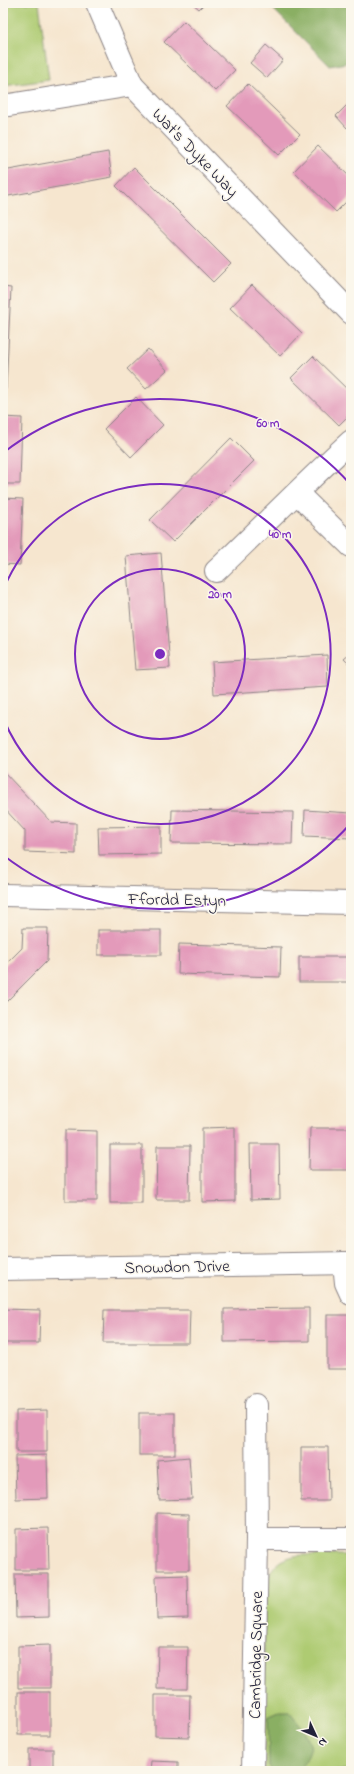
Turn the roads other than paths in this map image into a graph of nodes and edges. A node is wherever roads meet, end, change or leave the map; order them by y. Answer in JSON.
{"nodes":[{"id":1,"x":97,"y":3,"type":"edge"},
{"id":2,"x":132,"y":85,"type":"junction"},
{"id":3,"x":3,"y":106,"type":"edge"},
{"id":4,"x":351,"y":314,"type":"edge"},
{"id":5,"x":351,"y":441,"type":"edge"},
{"id":6,"x":297,"y":493,"type":"junction"},
{"id":7,"x":351,"y":546,"type":"edge"},
{"id":8,"x":216,"y":571,"type":"dead end"},
{"id":9,"x":3,"y":895,"type":"edge"},
{"id":10,"x":351,"y":902,"type":"edge"},
{"id":11,"x":347,"y":1263,"type":"edge"},
{"id":12,"x":3,"y":1269,"type":"edge"},
{"id":13,"x":351,"y":1294,"type":"edge"},
{"id":14,"x":256,"y":1405,"type":"dead end"},
{"id":15,"x":257,"y":1539,"type":"junction"},
{"id":16,"x":351,"y":1539,"type":"edge"},
{"id":17,"x":253,"y":1771,"type":"edge"}],
"edges":[{"from":1,"to":2,"type":"street"},
{"from":2,"to":3,"type":"street"},
{"from":2,"to":4,"type":"street","name":"Wat's Dyke Way"},
{"from":5,"to":6,"type":"street"},
{"from":6,"to":7,"type":"street"},
{"from":6,"to":8,"type":"street"},
{"from":9,"to":10,"type":"street","name":"Ffordd Estyn"},
{"from":11,"to":12,"type":"street","name":"Snowdon Drive"},
{"from":11,"to":13,"type":"street"},
{"from":14,"to":15,"type":"street","name":"Cambridge Square"},
{"from":15,"to":16,"type":"street"},
{"from":15,"to":17,"type":"street","name":"Cambridge Square"}]}
